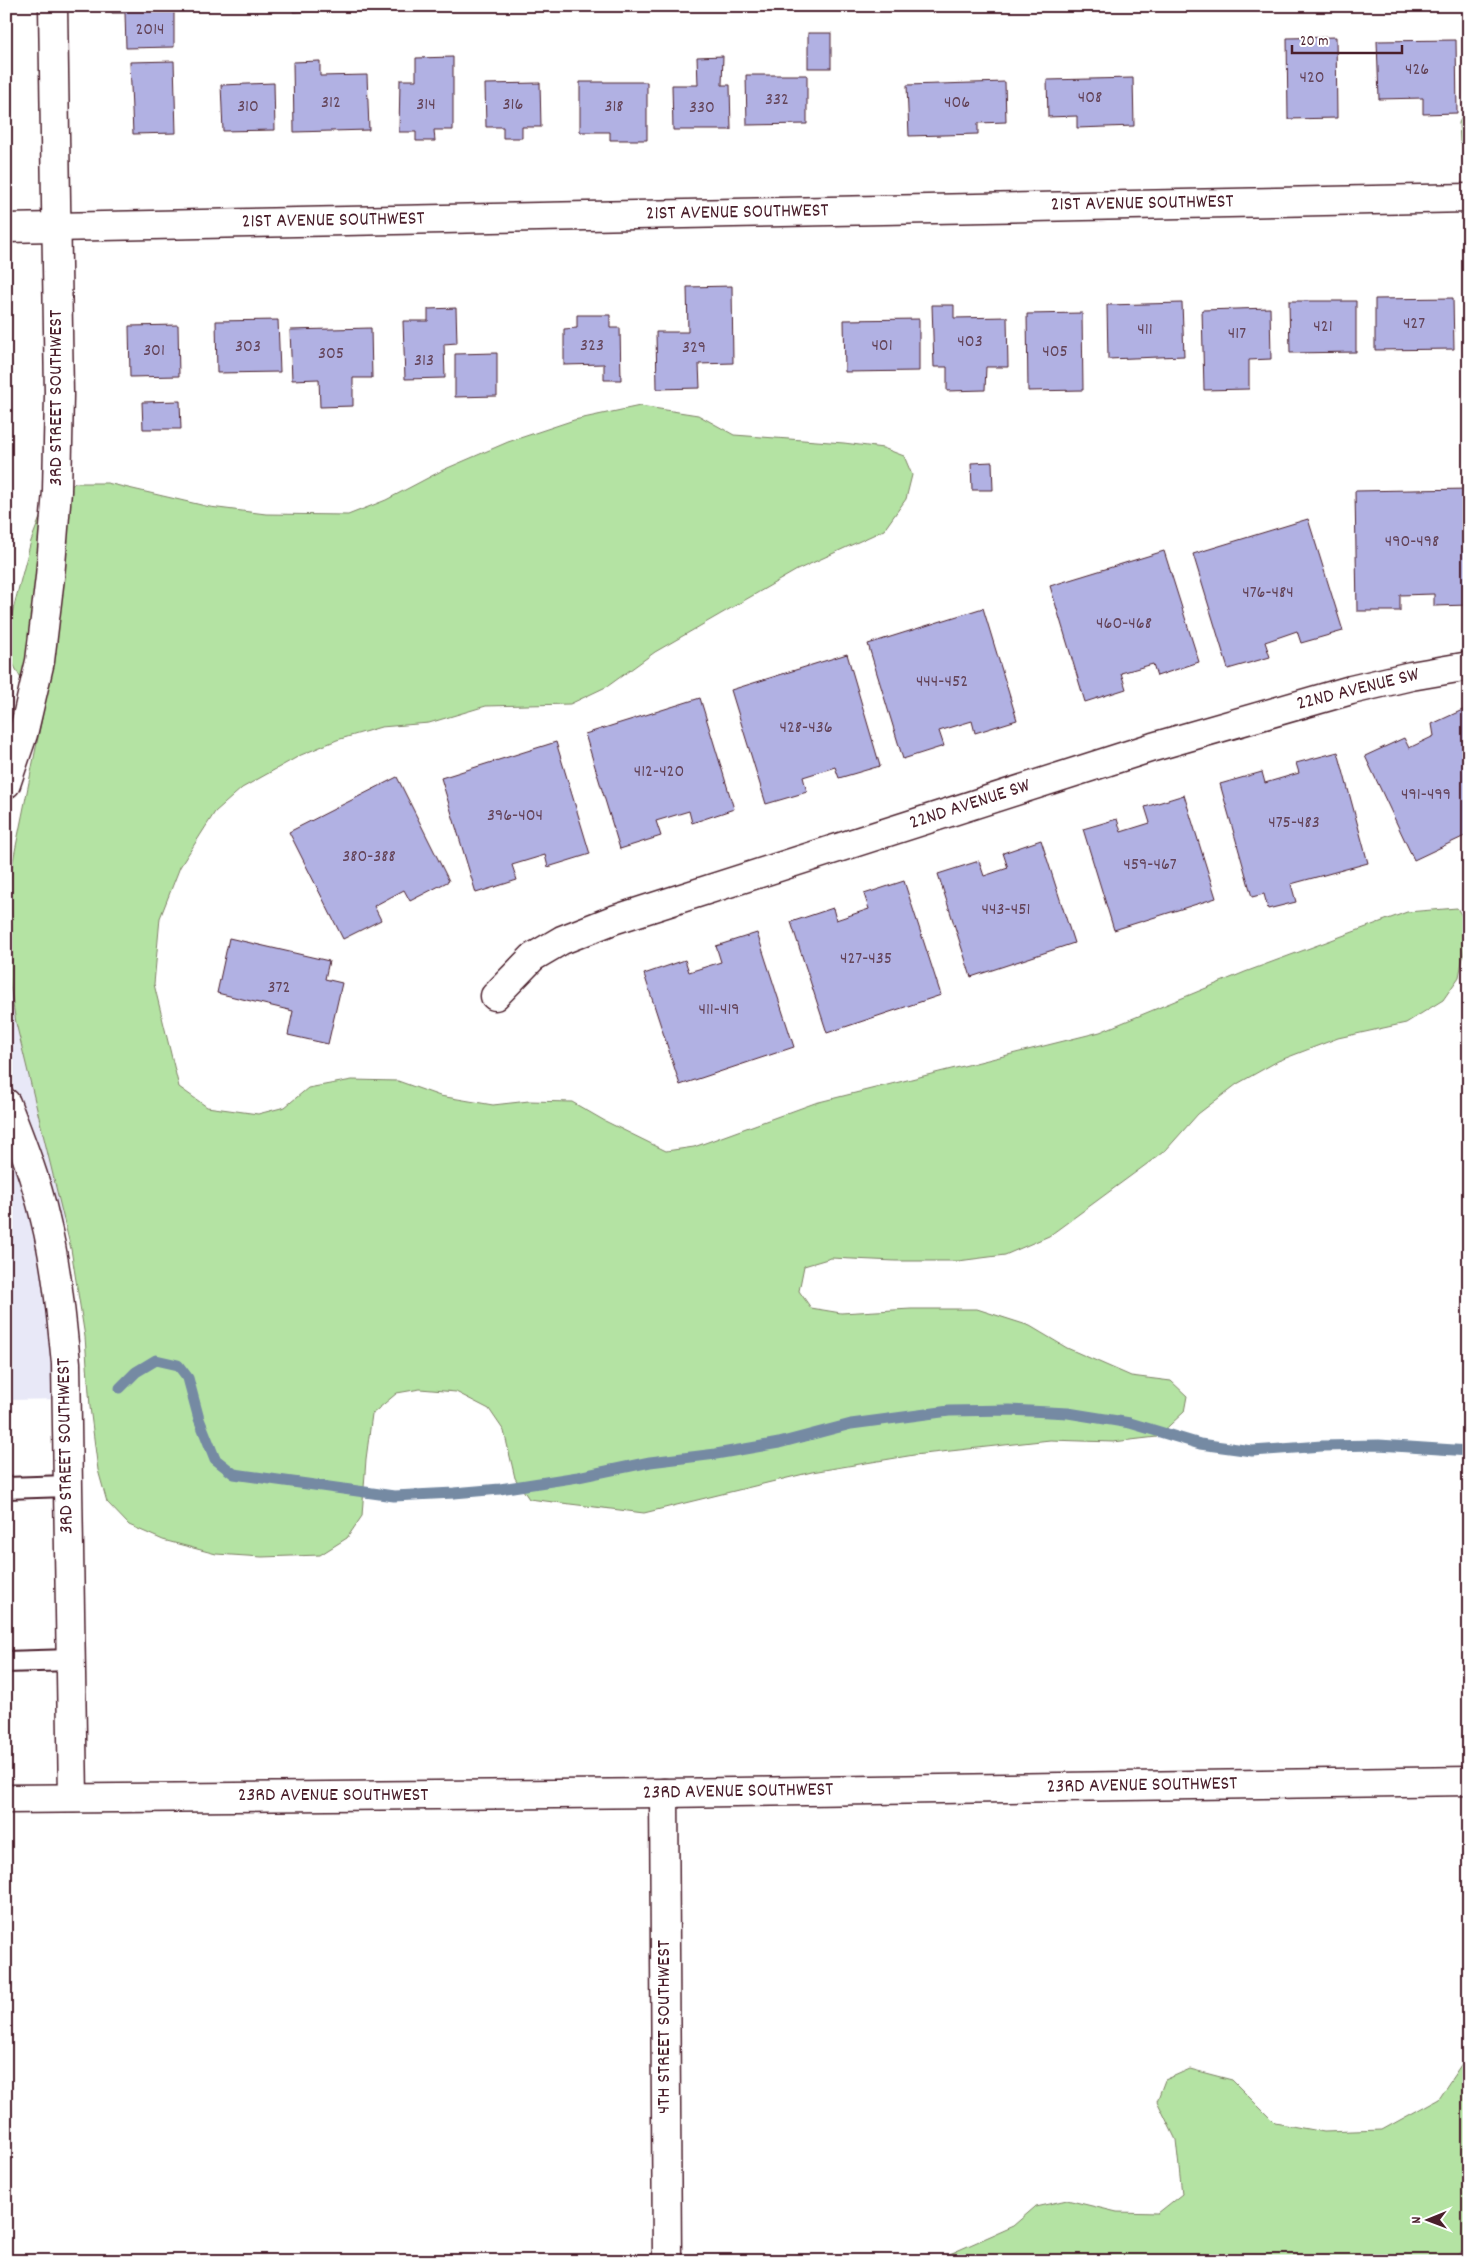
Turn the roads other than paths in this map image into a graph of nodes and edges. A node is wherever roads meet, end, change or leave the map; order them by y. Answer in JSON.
{"nodes":[{"id":1,"x":53,"y":6,"type":"edge"},
{"id":2,"x":1469,"y":198,"type":"edge"},
{"id":3,"x":56,"y":227,"type":"junction"},
{"id":4,"x":6,"y":228,"type":"edge"},
{"id":5,"x":1469,"y":666,"type":"edge"},
{"id":6,"x":6,"y":784,"type":"edge"},
{"id":7,"x":495,"y":996,"type":"dead end"},
{"id":8,"x":6,"y":1103,"type":"edge"},
{"id":9,"x":67,"y":1486,"type":"junction"},
{"id":10,"x":6,"y":1488,"type":"edge"},
{"id":11,"x":70,"y":1660,"type":"junction"},
{"id":12,"x":6,"y":1662,"type":"edge"},
{"id":13,"x":1469,"y":1781,"type":"edge"},
{"id":14,"x":664,"y":1793,"type":"junction"},
{"id":15,"x":73,"y":1798,"type":"junction"},
{"id":16,"x":6,"y":1799,"type":"edge"},
{"id":17,"x":667,"y":2261,"type":"edge"}],
"edges":[{"from":1,"to":3,"type":"street","name":"3RD STREET SOUTHWEST"},
{"from":2,"to":3,"type":"street","name":"21ST AVENUE SOUTHWEST"},
{"from":3,"to":4,"type":"street","name":"21ST AVENUE SOUTHWEST"},
{"from":3,"to":6,"type":"street","name":"3RD STREET SOUTHWEST"},
{"from":5,"to":7,"type":"street","name":"22ND AVENUE SW"},
{"from":8,"to":9,"type":"street","name":"3RD STREET SOUTHWEST"},
{"from":9,"to":10,"type":"lane"},
{"from":9,"to":11,"type":"street","name":"3RD STREET SOUTHWEST"},
{"from":11,"to":12,"type":"lane"},
{"from":11,"to":15,"type":"street","name":"3RD STREET SOUTHWEST"},
{"from":13,"to":14,"type":"street","name":"23RD AVENUE SOUTHWEST"},
{"from":14,"to":15,"type":"street","name":"23RD AVENUE SOUTHWEST"},
{"from":14,"to":17,"type":"street","name":"4TH STREET SOUTHWEST"},
{"from":15,"to":16,"type":"street","name":"23RD AVENUE SOUTHWEST"}]}
